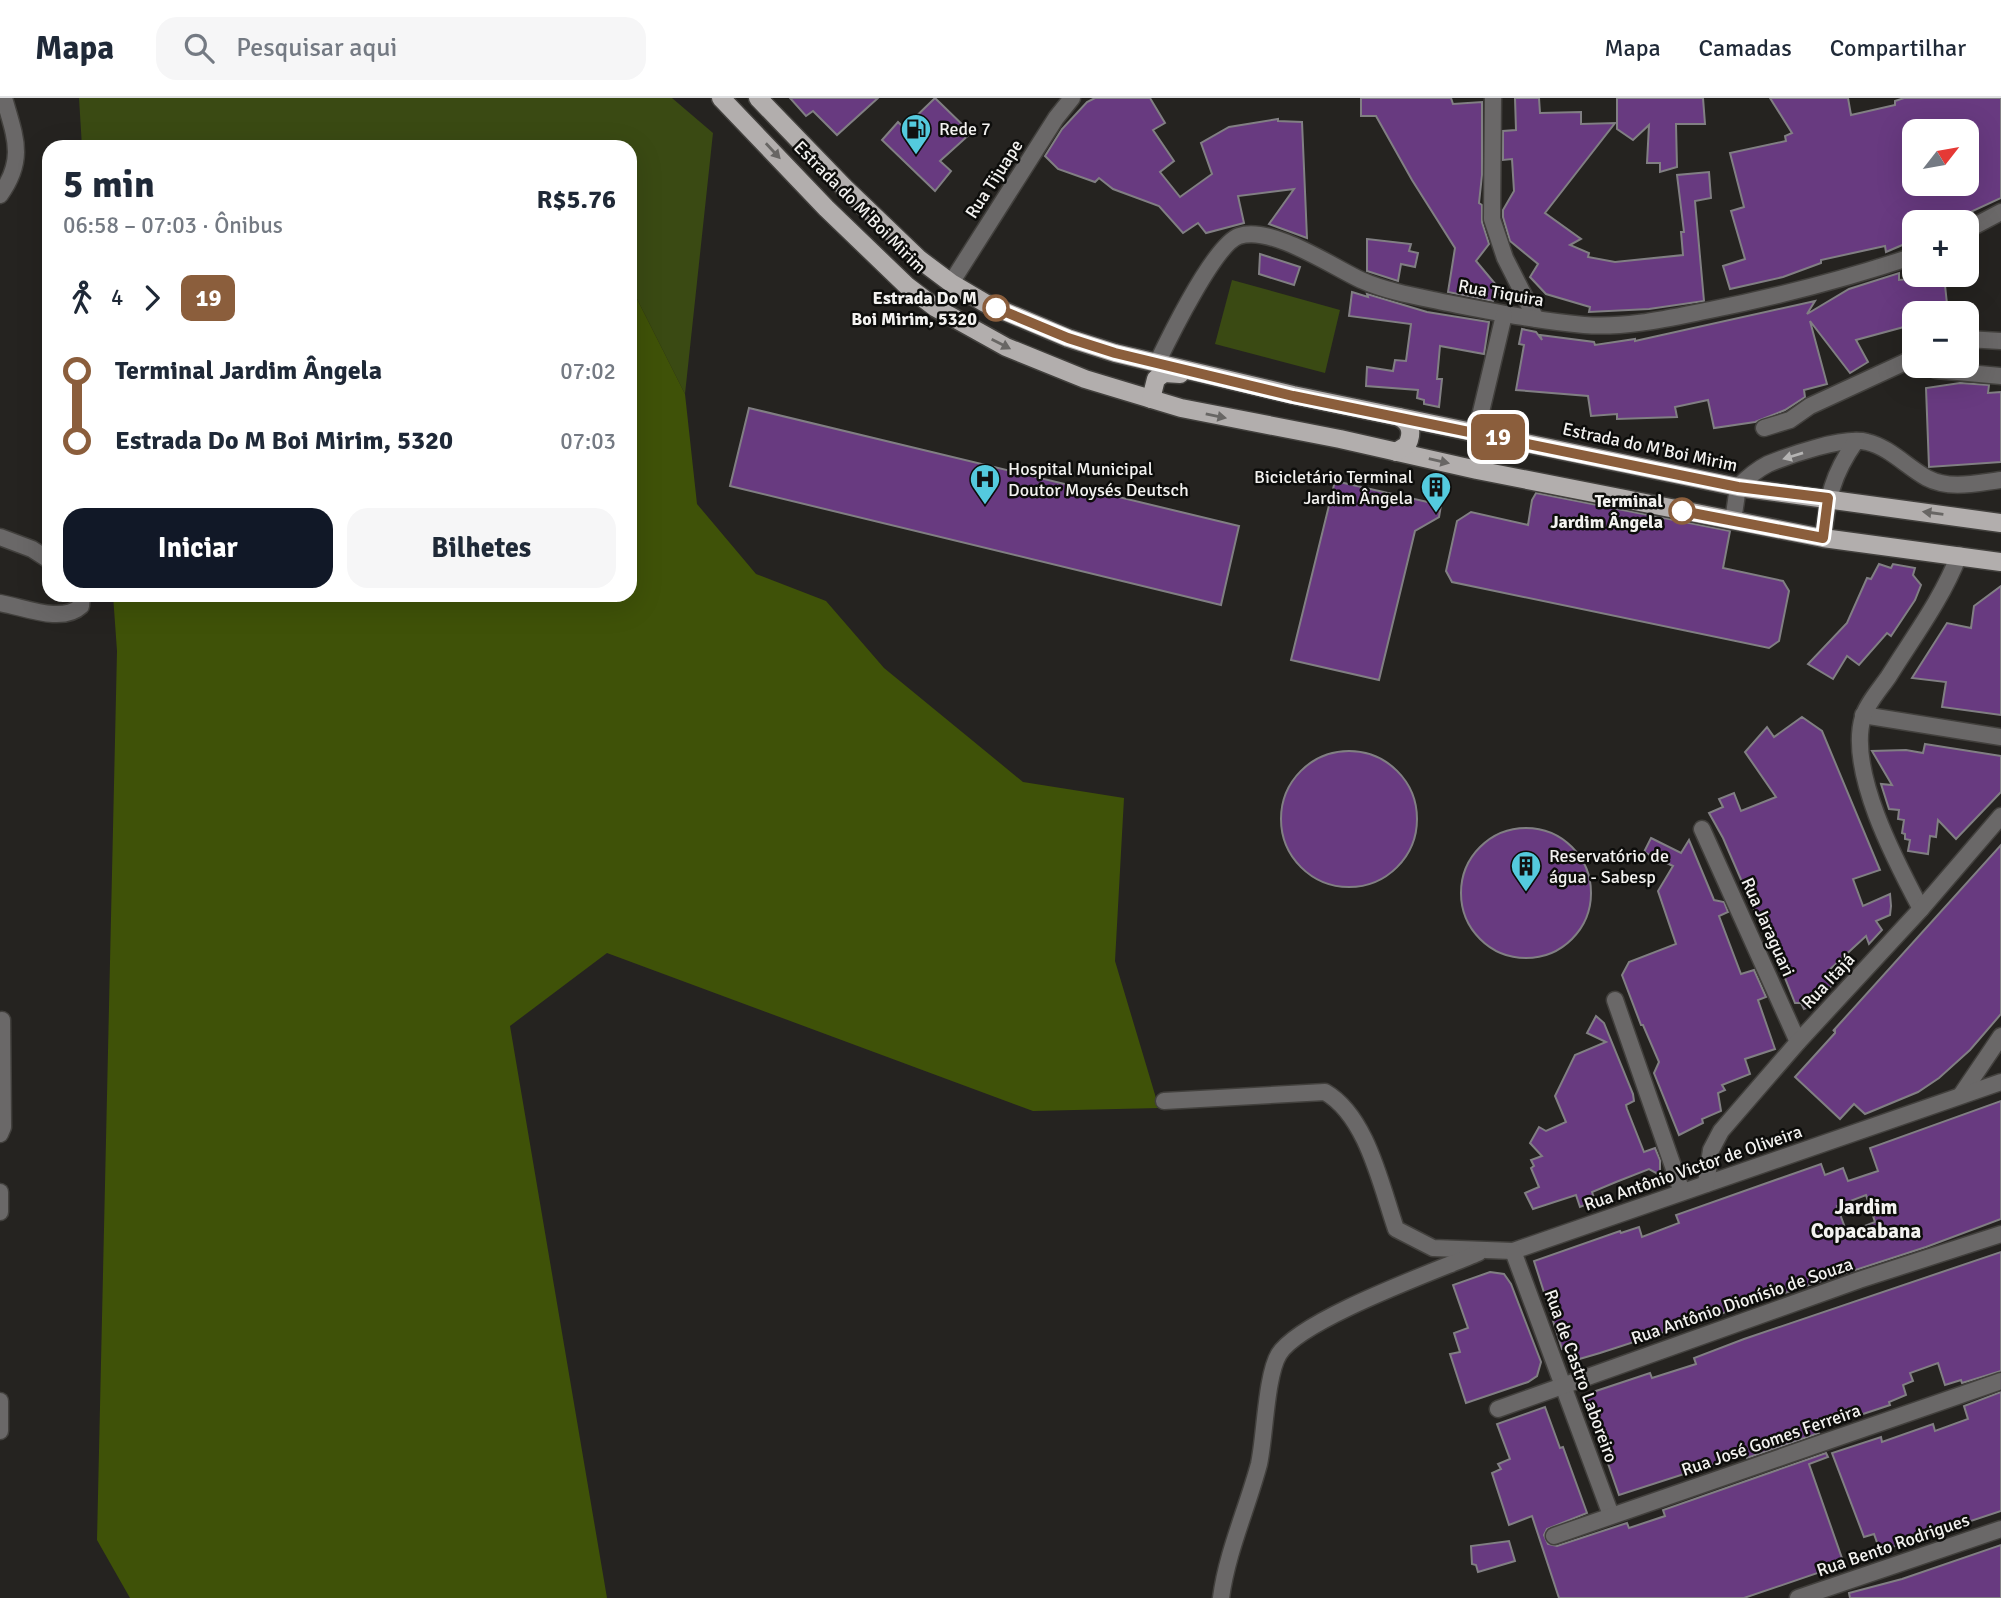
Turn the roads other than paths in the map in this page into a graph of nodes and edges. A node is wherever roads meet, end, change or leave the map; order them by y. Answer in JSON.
{"nodes":[{"id":1,"x":4,"y":98,"type":"edge"},
{"id":2,"x":721,"y":98,"type":"edge"},
{"id":3,"x":758,"y":98,"type":"edge"},
{"id":4,"x":1072,"y":98,"type":"edge"},
{"id":5,"x":1493,"y":98,"type":"edge"},
{"id":6,"x":0,"y":195,"type":"edge"},
{"id":7,"x":2001,"y":212,"type":"edge"},
{"id":8,"x":1979,"y":224,"type":"edge"},
{"id":9,"x":1902,"y":259,"type":"edge"},
{"id":10,"x":951,"y":283,"type":"junction"},
{"id":11,"x":1504,"y":315,"type":"junction"},
{"id":12,"x":1536,"y":319,"type":"junction"},
{"id":13,"x":1979,"y":340,"type":"edge"},
{"id":14,"x":2001,"y":341,"type":"edge"},
{"id":15,"x":1157,"y":363,"type":"junction"},
{"id":16,"x":1902,"y":364,"type":"edge"},
{"id":17,"x":1205,"y":374,"type":"junction"},
{"id":18,"x":1979,"y":374,"type":"edge"},
{"id":19,"x":2001,"y":376,"type":"edge"},
{"id":20,"x":1151,"y":399,"type":"junction"},
{"id":21,"x":1399,"y":417,"type":"junction"},
{"id":22,"x":1764,"y":428,"type":"dead end"},
{"id":23,"x":1476,"y":433,"type":"junction"},
{"id":24,"x":1856,"y":441,"type":"junction"},
{"id":25,"x":1396,"y":452,"type":"junction"},
{"id":26,"x":2001,"y":480,"type":"edge"},
{"id":27,"x":1738,"y":487,"type":"junction"},
{"id":28,"x":1828,"y":498,"type":"junction"},
{"id":29,"x":1734,"y":521,"type":"junction"},
{"id":30,"x":2001,"y":523,"type":"edge"},
{"id":31,"x":0,"y":537,"type":"edge"},
{"id":32,"x":1823,"y":538,"type":"junction"},
{"id":33,"x":42,"y":555,"type":"edge"},
{"id":34,"x":1959,"y":555,"type":"junction"},
{"id":35,"x":2001,"y":562,"type":"edge"},
{"id":36,"x":81,"y":602,"type":"edge"},
{"id":37,"x":0,"y":603,"type":"edge"},
{"id":38,"x":1863,"y":715,"type":"junction"},
{"id":39,"x":2001,"y":737,"type":"edge"},
{"id":40,"x":2001,"y":816,"type":"edge"},
{"id":41,"x":1702,"y":828,"type":"dead end"},
{"id":42,"x":1921,"y":909,"type":"junction"},
{"id":43,"x":1615,"y":1000,"type":"dead end"},
{"id":44,"x":2,"y":1020,"type":"dead end"},
{"id":45,"x":2001,"y":1037,"type":"edge"},
{"id":46,"x":1798,"y":1042,"type":"junction"},
{"id":47,"x":2001,"y":1082,"type":"edge"},
{"id":48,"x":1961,"y":1095,"type":"junction"},
{"id":49,"x":1164,"y":1101,"type":"dead end"},
{"id":50,"x":0,"y":1134,"type":"edge"},
{"id":51,"x":1706,"y":1184,"type":"junction"},
{"id":52,"x":0,"y":1192,"type":"edge"},
{"id":53,"x":1682,"y":1192,"type":"junction"},
{"id":54,"x":0,"y":1212,"type":"edge"},
{"id":55,"x":2001,"y":1234,"type":"edge"},
{"id":56,"x":1484,"y":1250,"type":"junction"},
{"id":57,"x":1513,"y":1251,"type":"junction"},
{"id":58,"x":2001,"y":1381,"type":"edge"},
{"id":59,"x":1564,"y":1384,"type":"junction"},
{"id":60,"x":0,"y":1401,"type":"edge"},
{"id":61,"x":1498,"y":1409,"type":"dead end"},
{"id":62,"x":0,"y":1431,"type":"edge"},
{"id":63,"x":1611,"y":1515,"type":"junction"},
{"id":64,"x":2001,"y":1529,"type":"edge"},
{"id":65,"x":1553,"y":1536,"type":"dead end"},
{"id":66,"x":1835,"y":1591,"type":"edge"},
{"id":67,"x":1221,"y":1598,"type":"edge"},
{"id":68,"x":1798,"y":1598,"type":"edge"}],
"edges":[{"from":1,"to":6,"type":"street"},
{"from":2,"to":20,"type":"main road","name":"Estrada do M'Boi Mirim","one_way":true},
{"from":3,"to":10,"type":"main road","name":"Estrada do M'Boi Mirim"},
{"from":4,"to":10,"type":"street","name":"Rua Tijuape"},
{"from":5,"to":12,"type":"street"},
{"from":7,"to":8,"type":"street"},
{"from":9,"to":12,"type":"street","name":"Rua Tiquira"},
{"from":10,"to":15,"type":"main road","name":"Estrada do M'Boi Mirim"},
{"from":11,"to":12,"type":"street","name":"Rua Tiquira"},
{"from":11,"to":15,"type":"street","name":"Rua Tiquira"},
{"from":11,"to":23,"type":"street"},
{"from":13,"to":14,"type":"street"},
{"from":15,"to":17,"type":"main road","name":"Estrada do M'Boi Mirim"},
{"from":16,"to":22,"type":"street"},
{"from":17,"to":20,"type":"main road"},
{"from":17,"to":21,"type":"main road","name":"Estrada do M'Boi Mirim"},
{"from":18,"to":19,"type":"street"},
{"from":20,"to":25,"type":"main road","name":"Estrada do M'Boi Mirim","one_way":true},
{"from":21,"to":23,"type":"main road","name":"Estrada do M'Boi Mirim"},
{"from":21,"to":25,"type":"main road"},
{"from":23,"to":27,"type":"main road","name":"Estrada do M'Boi Mirim"},
{"from":24,"to":26,"type":"street"},
{"from":24,"to":27,"type":"street","one_way":true},
{"from":24,"to":28,"type":"street"},
{"from":25,"to":29,"type":"main road","name":"Estrada do M'Boi Mirim","one_way":true},
{"from":27,"to":28,"type":"main road","name":"Estrada do M'Boi Mirim"},
{"from":27,"to":29,"type":"street"},
{"from":30,"to":28,"type":"main road","name":"Estrada do M'Boi Mirim","one_way":true},
{"from":28,"to":32,"type":"street"},
{"from":29,"to":32,"type":"main road","name":"Estrada do M'Boi Mirim"},
{"from":31,"to":33,"type":"street"},
{"from":32,"to":34,"type":"main road","name":"Estrada do M'Boi Mirim"},
{"from":34,"to":35,"type":"main road","name":"Estrada do M'Boi Mirim"},
{"from":34,"to":38,"type":"street"},
{"from":36,"to":37,"type":"street"},
{"from":38,"to":39,"type":"street"},
{"from":38,"to":42,"type":"street"},
{"from":40,"to":42,"type":"street","name":"Rua Itajá"},
{"from":41,"to":46,"type":"street","name":"Rua Jaraguari"},
{"from":42,"to":46,"type":"street","name":"Rua Itajá"},
{"from":43,"to":53,"type":"street"},
{"from":44,"to":50,"type":"street"},
{"from":45,"to":48,"type":"street"},
{"from":46,"to":51,"type":"street","name":"Rua Itajá"},
{"from":47,"to":48,"type":"street","name":"Rua Antônio Victor de Oliveira"},
{"from":48,"to":51,"type":"street","name":"Rua Antônio Victor de Oliveira"},
{"from":49,"to":56,"type":"street","name":"Rua Antônio Victor de Oliveira"},
{"from":51,"to":53,"type":"street","name":"Rua Antônio Victor de Oliveira"},
{"from":52,"to":54,"type":"street"},
{"from":53,"to":57,"type":"street","name":"Rua Antônio Victor de Oliveira"},
{"from":55,"to":59,"type":"street","name":"Rua Antônio Dionísio de Souza"},
{"from":56,"to":57,"type":"street","name":"Rua Antônio Victor de Oliveira"},
{"from":56,"to":67,"type":"street"},
{"from":57,"to":59,"type":"street","name":"Rua de Castro Laboreiro"},
{"from":58,"to":63,"type":"street","name":"Rua José Gomes Ferreira"},
{"from":59,"to":61,"type":"street","name":"Rua Antônio Dionísio de Souza"},
{"from":59,"to":63,"type":"street","name":"Rua de Castro Laboreiro"},
{"from":60,"to":62,"type":"street"},
{"from":63,"to":65,"type":"street","name":"Rua José Gomes Ferreira"},
{"from":64,"to":66,"type":"street","name":"Rua Bento Rodrigues"},
{"from":66,"to":68,"type":"street","name":"Rua Bento Rodrigues"}]}
